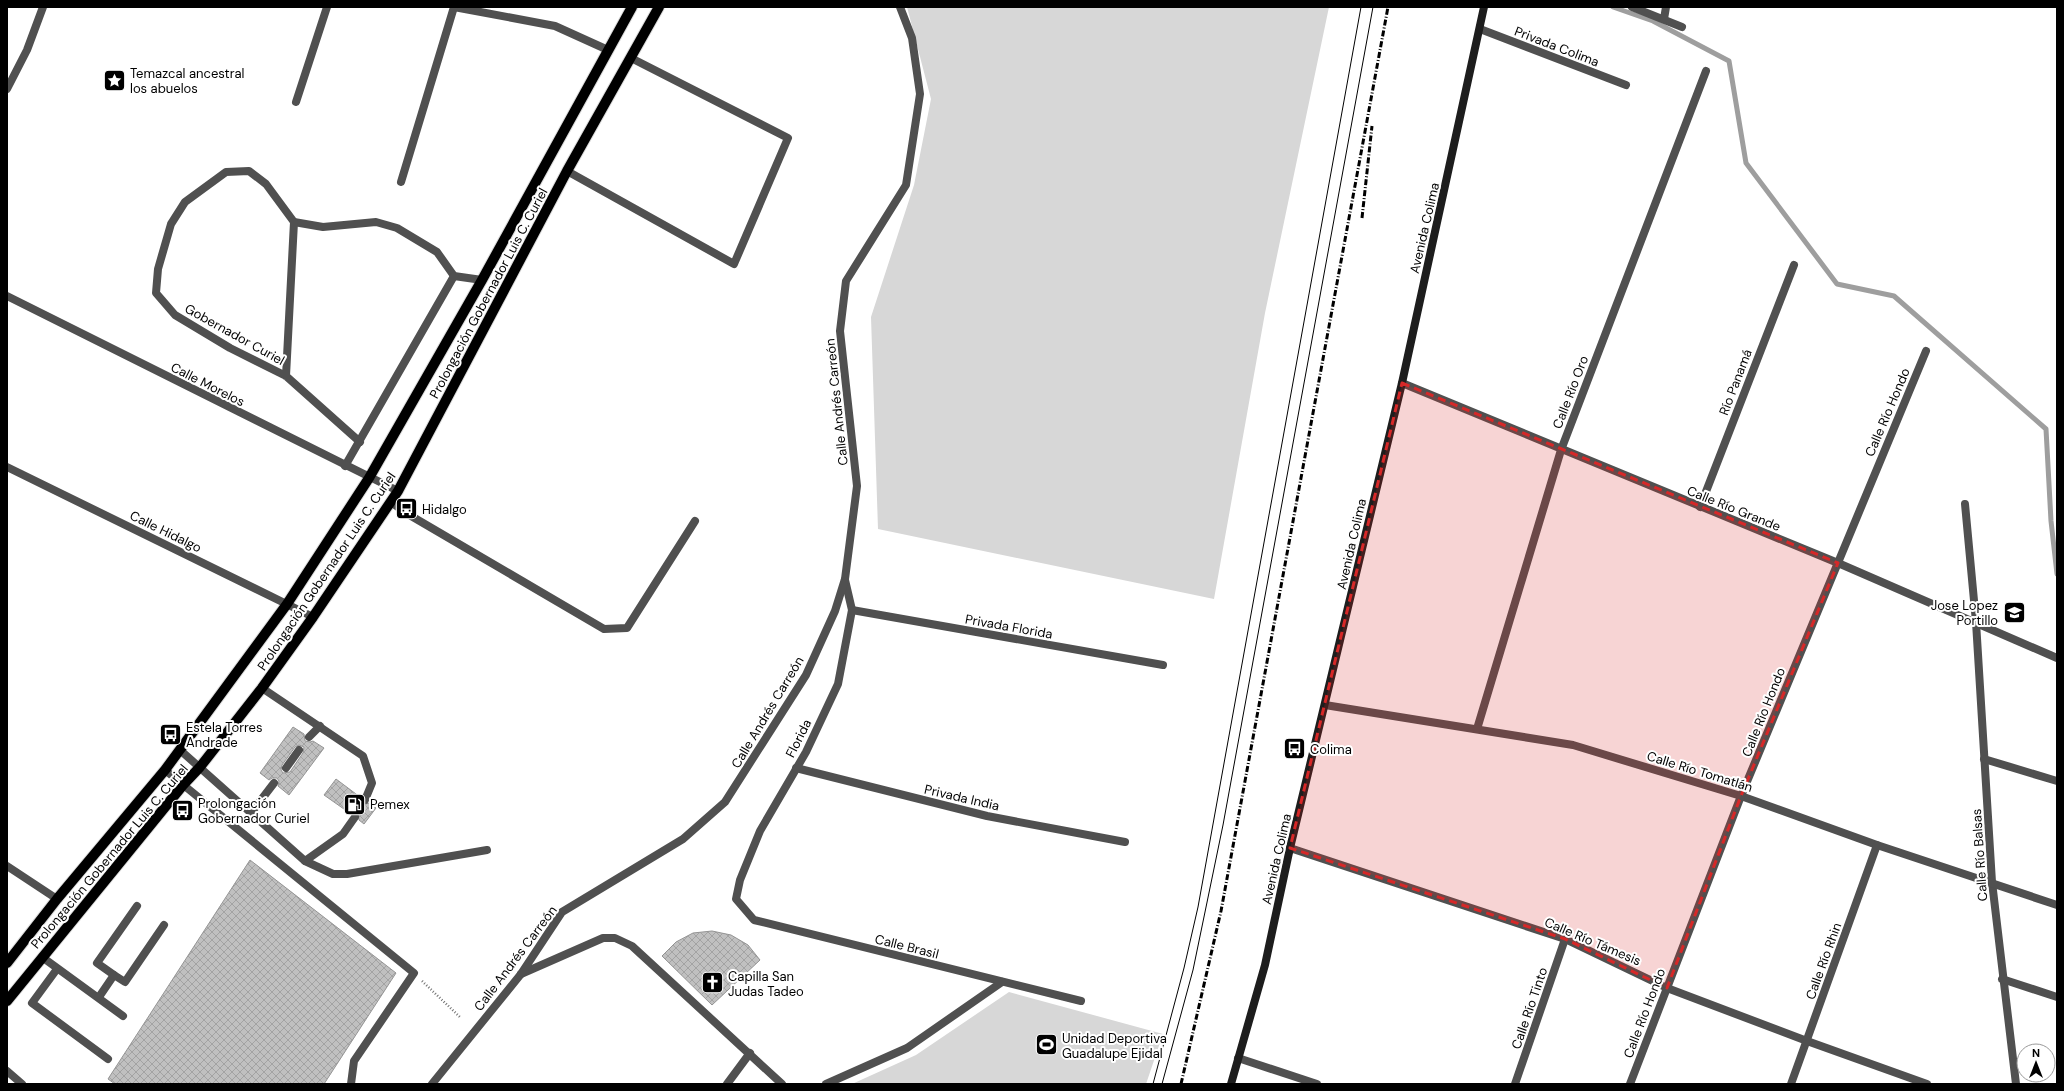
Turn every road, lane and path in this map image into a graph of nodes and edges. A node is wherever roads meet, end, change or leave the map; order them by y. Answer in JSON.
{"nodes":[{"id":1,"x":42,"y":7,"type":"edge"},
{"id":2,"x":326,"y":7,"type":"edge"},
{"id":3,"x":454,"y":7,"type":"edge"},
{"id":4,"x":632,"y":7,"type":"edge"},
{"id":5,"x":659,"y":7,"type":"edge"},
{"id":6,"x":900,"y":7,"type":"edge"},
{"id":7,"x":1484,"y":7,"type":"edge"},
{"id":8,"x":1632,"y":7,"type":"edge"},
{"id":9,"x":1666,"y":7,"type":"edge"},
{"id":10,"x":1664,"y":19,"type":"junction"},
{"id":11,"x":1682,"y":26,"type":"dead end"},
{"id":12,"x":1480,"y":29,"type":"junction"},
{"id":13,"x":608,"y":50,"type":"junction"},
{"id":14,"x":630,"y":58,"type":"junction"},
{"id":15,"x":1706,"y":71,"type":"dead end"},
{"id":16,"x":1626,"y":85,"type":"dead end"},
{"id":17,"x":7,"y":89,"type":"edge"},
{"id":18,"x":296,"y":102,"type":"dead end"},
{"id":19,"x":567,"y":171,"type":"junction"},
{"id":20,"x":401,"y":182,"type":"dead end"},
{"id":21,"x":294,"y":222,"type":"junction"},
{"id":22,"x":1794,"y":265,"type":"dead end"},
{"id":23,"x":454,"y":276,"type":"junction"},
{"id":24,"x":482,"y":280,"type":"junction"},
{"id":25,"x":7,"y":296,"type":"edge"},
{"id":26,"x":1926,"y":351,"type":"dead end"},
{"id":27,"x":286,"y":376,"type":"junction"},
{"id":28,"x":1402,"y":383,"type":"junction"},
{"id":29,"x":360,"y":442,"type":"junction"},
{"id":30,"x":1561,"y":450,"type":"junction"},
{"id":31,"x":345,"y":466,"type":"junction"},
{"id":32,"x":7,"y":467,"type":"edge"},
{"id":33,"x":369,"y":478,"type":"junction"},
{"id":34,"x":398,"y":491,"type":"junction"},
{"id":35,"x":391,"y":502,"type":"junction"},
{"id":36,"x":1965,"y":504,"type":"dead end"},
{"id":37,"x":1700,"y":507,"type":"junction"},
{"id":38,"x":695,"y":521,"type":"dead end"},
{"id":39,"x":1838,"y":563,"type":"junction"},
{"id":40,"x":845,"y":579,"type":"junction"},
{"id":41,"x":287,"y":604,"type":"junction"},
{"id":42,"x":852,"y":610,"type":"junction"},
{"id":43,"x":314,"y":617,"type":"junction"},
{"id":44,"x":1976,"y":622,"type":"junction"},
{"id":45,"x":2057,"y":658,"type":"edge"},
{"id":46,"x":1163,"y":665,"type":"dead end"},
{"id":47,"x":262,"y":688,"type":"junction"},
{"id":48,"x":1325,"y":705,"type":"junction"},
{"id":49,"x":320,"y":726,"type":"junction"},
{"id":50,"x":1477,"y":729,"type":"junction"},
{"id":51,"x":309,"y":737,"type":"dead end"},
{"id":52,"x":180,"y":750,"type":"junction"},
{"id":53,"x":299,"y":750,"type":"dead end"},
{"id":54,"x":1984,"y":759,"type":"junction"},
{"id":55,"x":200,"y":767,"type":"junction"},
{"id":56,"x":286,"y":768,"type":"dead end"},
{"id":57,"x":796,"y":768,"type":"junction"},
{"id":58,"x":164,"y":770,"type":"junction"},
{"id":59,"x":2057,"y":781,"type":"edge"},
{"id":60,"x":274,"y":783,"type":"dead end"},
{"id":61,"x":183,"y":785,"type":"junction"},
{"id":62,"x":1741,"y":796,"type":"junction"},
{"id":63,"x":365,"y":800,"type":"dead end"},
{"id":64,"x":251,"y":813,"type":"junction"},
{"id":65,"x":355,"y":817,"type":"dead end"},
{"id":66,"x":1125,"y":842,"type":"dead end"},
{"id":67,"x":1877,"y":845,"type":"junction"},
{"id":68,"x":1290,"y":848,"type":"junction"},
{"id":69,"x":487,"y":850,"type":"dead end"},
{"id":70,"x":305,"y":861,"type":"junction"},
{"id":71,"x":7,"y":866,"type":"edge"},
{"id":72,"x":1992,"y":882,"type":"junction"},
{"id":73,"x":57,"y":899,"type":"junction"},
{"id":74,"x":736,"y":899,"type":"joint"},
{"id":75,"x":2057,"y":905,"type":"edge"},
{"id":76,"x":137,"y":906,"type":"dead end"},
{"id":77,"x":164,"y":925,"type":"dead end"},
{"id":78,"x":1565,"y":939,"type":"junction"},
{"id":79,"x":42,"y":957,"type":"junction"},
{"id":80,"x":7,"y":963,"type":"edge"},
{"id":81,"x":57,"y":969,"type":"junction"},
{"id":82,"x":414,"y":973,"type":"junction"},
{"id":83,"x":520,"y":974,"type":"junction"},
{"id":84,"x":114,"y":975,"type":"junction"},
{"id":85,"x":2002,"y":979,"type":"junction"},
{"id":86,"x":1002,"y":982,"type":"junction"},
{"id":87,"x":1667,"y":988,"type":"junction"},
{"id":88,"x":10,"y":990,"type":"edge"},
{"id":89,"x":99,"y":997,"type":"junction"},
{"id":90,"x":2057,"y":998,"type":"edge"},
{"id":91,"x":7,"y":1001,"type":"edge"},
{"id":92,"x":1081,"y":1001,"type":"dead end"},
{"id":93,"x":123,"y":1016,"type":"dead end"},
{"id":94,"x":461,"y":1018,"type":"dead end"},
{"id":95,"x":1807,"y":1041,"type":"junction"},
{"id":96,"x":750,"y":1053,"type":"junction"},
{"id":97,"x":1238,"y":1058,"type":"junction"},
{"id":98,"x":108,"y":1059,"type":"dead end"},
{"id":99,"x":7,"y":1071,"type":"edge"},
{"id":100,"x":22,"y":1084,"type":"edge"},
{"id":101,"x":351,"y":1084,"type":"edge"},
{"id":102,"x":432,"y":1084,"type":"edge"},
{"id":103,"x":727,"y":1084,"type":"edge"},
{"id":104,"x":782,"y":1084,"type":"edge"},
{"id":105,"x":826,"y":1084,"type":"edge"},
{"id":106,"x":1231,"y":1084,"type":"edge"},
{"id":107,"x":1317,"y":1084,"type":"edge"},
{"id":108,"x":1515,"y":1084,"type":"edge"},
{"id":109,"x":1630,"y":1084,"type":"edge"},
{"id":110,"x":1791,"y":1084,"type":"edge"},
{"id":111,"x":1926,"y":1084,"type":"edge"},
{"id":112,"x":2016,"y":1084,"type":"edge"}],
"edges":[{"from":1,"to":17,"type":"street"},
{"from":2,"to":18,"type":"street"},
{"from":3,"to":13,"type":"street"},
{"from":3,"to":20,"type":"street"},
{"from":4,"to":13,"type":"main road","name":"Prolongación Gobernador Luis C. Curiel"},
{"from":5,"to":14,"type":"main road","name":"Prolongación Gobernador Luis C. Curiel"},
{"from":6,"to":40,"type":"street","name":"Calle Andrés Carreón"},
{"from":7,"to":12,"type":"street","name":"Avenida Colima"},
{"from":8,"to":10,"type":"street"},
{"from":9,"to":10,"type":"street"},
{"from":10,"to":11,"type":"street"},
{"from":12,"to":16,"type":"street","name":"Privada Colima"},
{"from":12,"to":28,"type":"street","name":"Avenida Colima"},
{"from":13,"to":24,"type":"main road","name":"Prolongación Gobernador Luis C. Curiel"},
{"from":14,"to":19,"type":"main road","name":"Prolongación Gobernador Luis C. Curiel"},
{"from":14,"to":19,"type":"street"},
{"from":15,"to":30,"type":"street","name":"Calle Río Oro"},
{"from":19,"to":34,"type":"main road","name":"Prolongación Gobernador Luis C. Curiel"},
{"from":21,"to":23,"type":"street"},
{"from":21,"to":27,"type":"street","name":"Gobernador Curiel"},
{"from":21,"to":27,"type":"street","name":"Gobernador Curiel"},
{"from":22,"to":37,"type":"street","name":"Río Panamá"},
{"from":23,"to":24,"type":"street"},
{"from":23,"to":29,"type":"street"},
{"from":24,"to":33,"type":"main road","name":"Prolongación Gobernador Luis C. Curiel"},
{"from":25,"to":31,"type":"street","name":"Calle Morelos"},
{"from":26,"to":39,"type":"street","name":"Calle Río Hondo"},
{"from":27,"to":29,"type":"street","name":"Gobernador Curiel"},
{"from":28,"to":30,"type":"street","name":"Calle Río Grande"},
{"from":28,"to":48,"type":"street","name":"Avenida Colima"},
{"from":29,"to":31,"type":"street"},
{"from":30,"to":37,"type":"street","name":"Calle Río Grande"},
{"from":30,"to":50,"type":"street","name":"Calle Río Oro"},
{"from":31,"to":33,"type":"street","name":"Calle Morelos"},
{"from":32,"to":41,"type":"street","name":"Calle Hidalgo"},
{"from":33,"to":34,"type":"street","name":"Calle Morelos"},
{"from":33,"to":41,"type":"main road","name":"Prolongación Gobernador Luis C. Curiel"},
{"from":34,"to":35,"type":"main road","name":"Prolongación Gobernador Luis C. Curiel"},
{"from":35,"to":38,"type":"street"},
{"from":35,"to":43,"type":"main road","name":"Prolongación Gobernador Luis C. Curiel"},
{"from":36,"to":44,"type":"street","name":"Calle Río Balsas"},
{"from":37,"to":39,"type":"street","name":"Calle Río Grande"},
{"from":39,"to":44,"type":"street","name":"Calle Río Grande"},
{"from":39,"to":62,"type":"street","name":"Calle Río Hondo"},
{"from":40,"to":42,"type":"street","name":"Florida"},
{"from":40,"to":83,"type":"street","name":"Calle Andrés Carreón"},
{"from":41,"to":43,"type":"street","name":"Calle Hidalgo"},
{"from":41,"to":52,"type":"main road","name":"Prolongación Gobernador Luis C. Curiel"},
{"from":42,"to":46,"type":"street","name":"Privada Florida"},
{"from":42,"to":57,"type":"street","name":"Florida"},
{"from":43,"to":47,"type":"main road","name":"Prolongación Gobernador Luis C. Curiel"},
{"from":44,"to":45,"type":"street","name":"Calle Río Grande"},
{"from":44,"to":54,"type":"street","name":"Calle Río Balsas"},
{"from":47,"to":49,"type":"street"},
{"from":47,"to":55,"type":"main road","name":"Prolongación Gobernador Luis C. Curiel"},
{"from":48,"to":50,"type":"street","name":"Calle Río Tomatlán"},
{"from":48,"to":68,"type":"street","name":"Avenida Colima"},
{"from":49,"to":51,"type":"street"},
{"from":49,"to":63,"type":"street"},
{"from":50,"to":62,"type":"street","name":"Calle Río Tomatlán"},
{"from":52,"to":55,"type":"street"},
{"from":52,"to":58,"type":"main road","name":"Prolongación Gobernador Luis C. Curiel"},
{"from":53,"to":56,"type":"street"},
{"from":54,"to":59,"type":"street"},
{"from":54,"to":72,"type":"street","name":"Calle Río Balsas"},
{"from":55,"to":61,"type":"main road","name":"Prolongación Gobernador Luis C. Curiel"},
{"from":55,"to":64,"type":"street"},
{"from":57,"to":66,"type":"street","name":"Privada India"},
{"from":57,"to":74,"type":"street","name":"Florida"},
{"from":58,"to":61,"type":"street"},
{"from":58,"to":73,"type":"main road","name":"Prolongación Gobernador Luis C. Curiel"},
{"from":60,"to":64,"type":"street"},
{"from":61,"to":79,"type":"main road","name":"Prolongación Gobernador Luis C. Curiel"},
{"from":61,"to":82,"type":"street"},
{"from":62,"to":67,"type":"street","name":"Calle Río Tomatlán"},
{"from":62,"to":87,"type":"street","name":"Calle Río Hondo"},
{"from":64,"to":70,"type":"street"},
{"from":65,"to":70,"type":"street"},
{"from":67,"to":72,"type":"street","name":"Calle Río Tomatlán"},
{"from":67,"to":95,"type":"street","name":"Calle Río Rhin"},
{"from":68,"to":78,"type":"street","name":"Calle Río Támesis"},
{"from":68,"to":97,"type":"street","name":"Avenida Colima"},
{"from":69,"to":70,"type":"street"},
{"from":71,"to":73,"type":"street"},
{"from":72,"to":75,"type":"street","name":"Calle Río Tomatlán"},
{"from":72,"to":85,"type":"street","name":"Calle Río Balsas"},
{"from":73,"to":80,"type":"main road","name":"Prolongación Gobernador Luis C. Curiel"},
{"from":74,"to":86,"type":"street","name":"Calle Brasil"},
{"from":76,"to":84,"type":"street"},
{"from":77,"to":84,"type":"street"},
{"from":78,"to":87,"type":"street","name":"Calle Río Támesis"},
{"from":78,"to":108,"type":"street","name":"Calle Río Tinto"},
{"from":79,"to":81,"type":"street"},
{"from":79,"to":88,"type":"main road","name":"Prolongación Gobernador Luis C. Curiel"},
{"from":81,"to":89,"type":"street"},
{"from":81,"to":98,"type":"street"},
{"from":82,"to":94,"type":"path"},
{"from":82,"to":101,"type":"street"},
{"from":83,"to":96,"type":"street"},
{"from":83,"to":102,"type":"street","name":"Calle Andrés Carreón"},
{"from":84,"to":89,"type":"street"},
{"from":85,"to":90,"type":"street"},
{"from":85,"to":112,"type":"street","name":"Calle Río Balsas"},
{"from":86,"to":92,"type":"street","name":"Calle Brasil"},
{"from":86,"to":105,"type":"street"},
{"from":87,"to":95,"type":"street","name":"Calle Río Támesis"},
{"from":87,"to":109,"type":"street","name":"Calle Río Hondo"},
{"from":88,"to":91,"type":"main road","name":"Prolongación Gobernador Luis C. Curiel"},
{"from":89,"to":93,"type":"street"},
{"from":95,"to":110,"type":"street","name":"Calle Río Rhin"},
{"from":95,"to":111,"type":"street","name":"Calle Río Támesis"},
{"from":96,"to":103,"type":"street"},
{"from":96,"to":104,"type":"street"},
{"from":97,"to":106,"type":"street","name":"Avenida Colima"},
{"from":97,"to":107,"type":"street"},
{"from":99,"to":100,"type":"street"}]}
